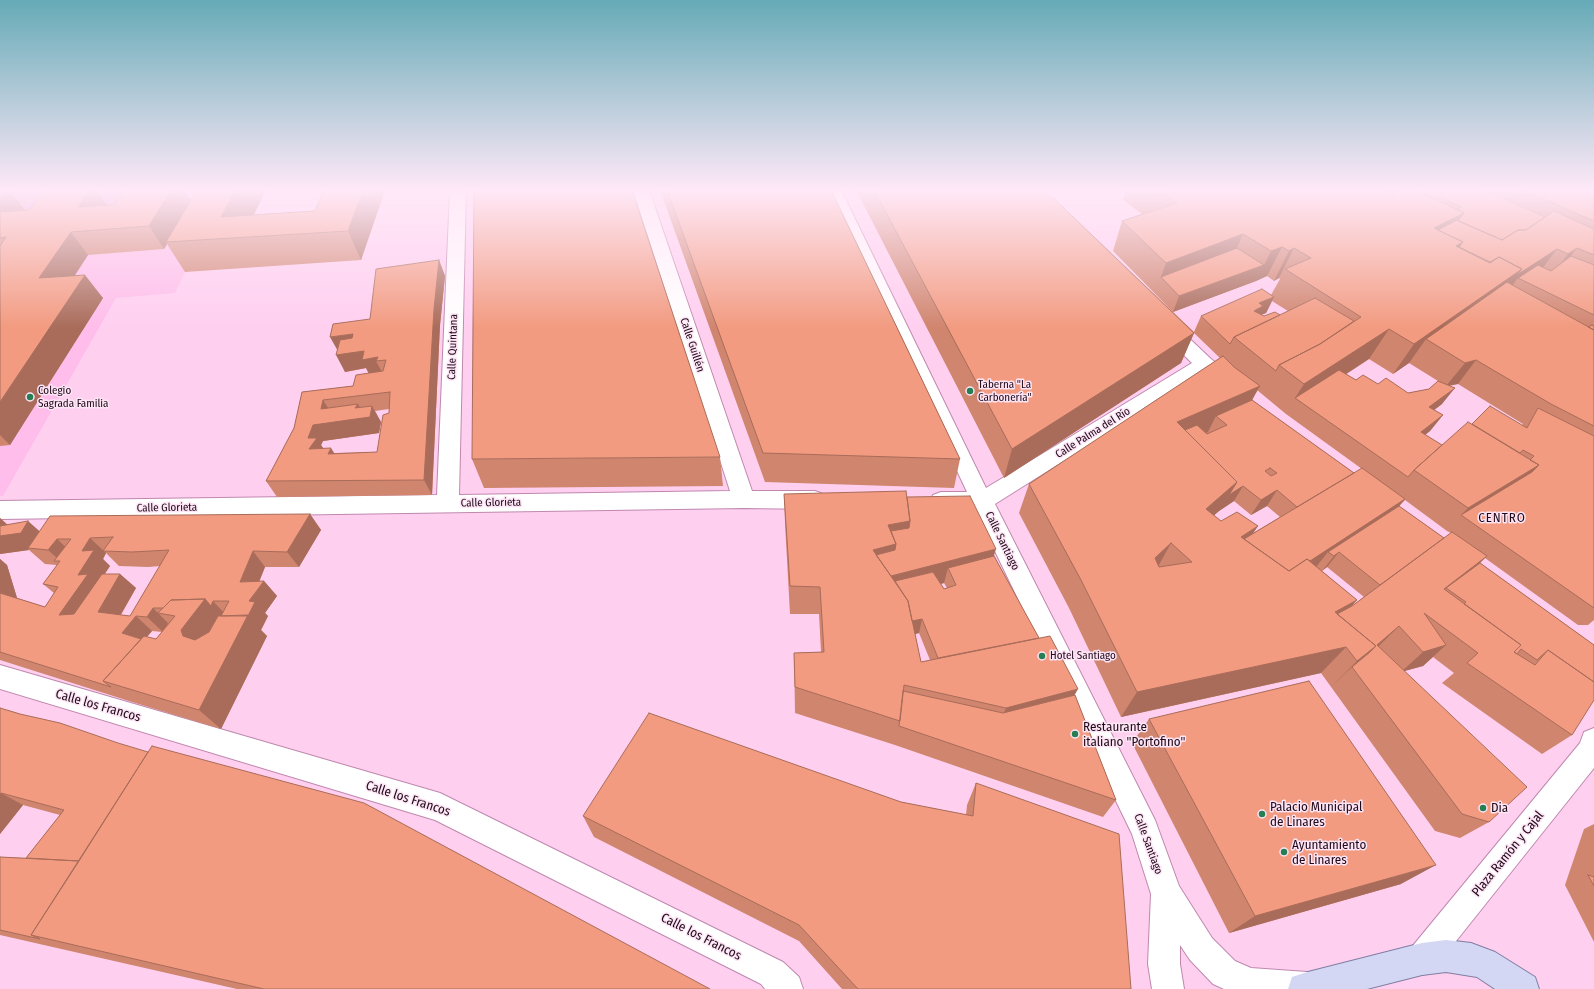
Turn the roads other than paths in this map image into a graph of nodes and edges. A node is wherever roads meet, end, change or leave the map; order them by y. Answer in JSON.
{"nodes":[{"id":1,"x":457,"y":236,"type":"edge"},
{"id":2,"x":656,"y":236,"type":"edge"},
{"id":3,"x":855,"y":236,"type":"edge"},
{"id":4,"x":1154,"y":315,"type":"edge"},
{"id":5,"x":1204,"y":364,"type":"junction"},
{"id":6,"x":1247,"y":399,"type":"edge"},
{"id":7,"x":744,"y":499,"type":"junction"},
{"id":8,"x":831,"y":500,"type":"edge"},
{"id":9,"x":918,"y":501,"type":"edge"},
{"id":10,"x":982,"y":501,"type":"junction"},
{"id":11,"x":448,"y":504,"type":"junction"},
{"id":12,"x":0,"y":510,"type":"edge"},
{"id":13,"x":0,"y":677,"type":"edge"},
{"id":14,"x":1593,"y":747,"type":"edge"},
{"id":15,"x":1166,"y":894,"type":"junction"},
{"id":16,"x":1422,"y":959,"type":"junction"},
{"id":17,"x":1306,"y":988,"type":"edge"},
{"id":18,"x":787,"y":989,"type":"edge"},
{"id":19,"x":1168,"y":989,"type":"edge"},
{"id":20,"x":1523,"y":989,"type":"edge"}],
"edges":[{"from":1,"to":11,"type":"street","name":"Calle Quintana"},
{"from":2,"to":7,"type":"street","name":"Calle Guillén"},
{"from":3,"to":10,"type":"street","name":"Calle Santiago"},
{"from":4,"to":5,"type":"street"},
{"from":5,"to":6,"type":"street"},
{"from":5,"to":10,"type":"street","name":"Calle Palma del Río"},
{"from":7,"to":8,"type":"street","name":"Calle Glorieta"},
{"from":7,"to":11,"type":"street","name":"Calle Glorieta"},
{"from":9,"to":10,"type":"street"},
{"from":10,"to":15,"type":"street","name":"Calle Santiago"},
{"from":11,"to":12,"type":"street","name":"Calle Glorieta"},
{"from":13,"to":18,"type":"street","name":"Calle los Francos"},
{"from":14,"to":16,"type":"street","name":"Plaza Ramón y Cajal"},
{"from":15,"to":17,"type":"street","name":"Calle Santiago"},
{"from":15,"to":19,"type":"street","name":"Calle Santiago"},
{"from":16,"to":17,"type":"main road"},
{"from":16,"to":20,"type":"main road"}]}
